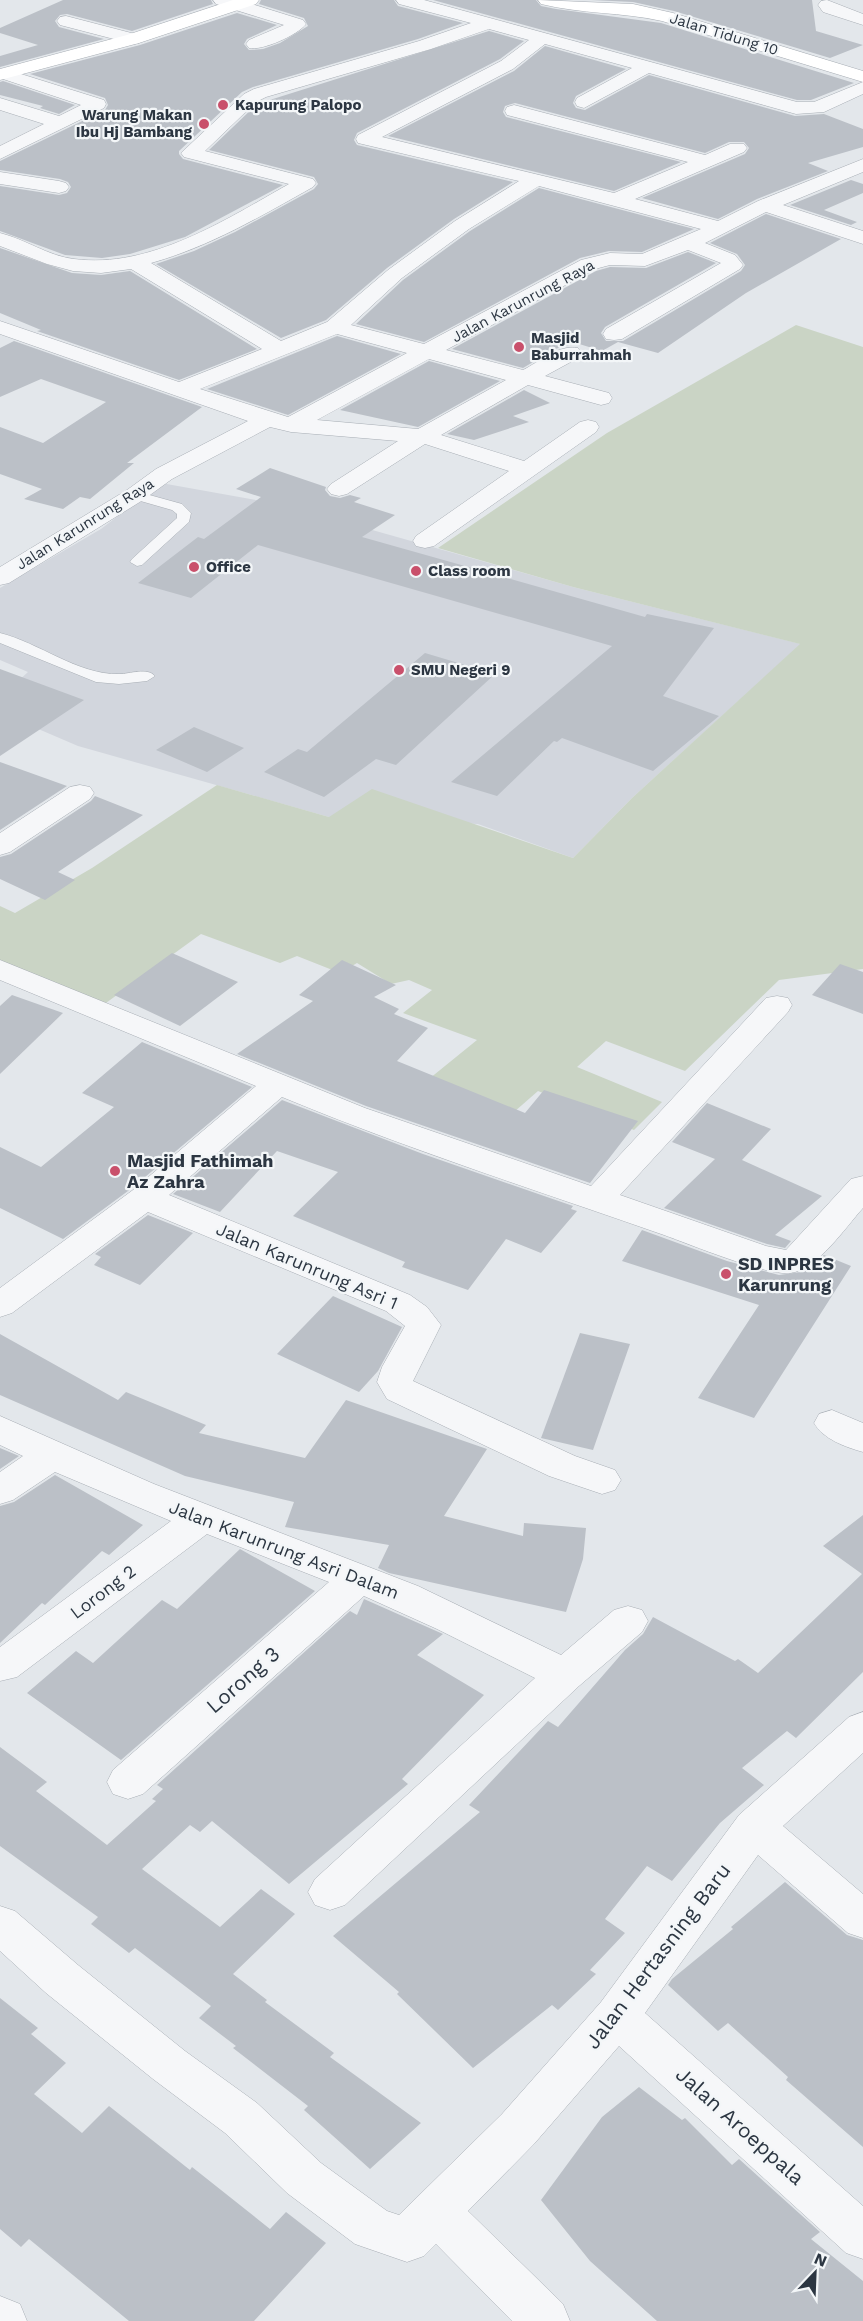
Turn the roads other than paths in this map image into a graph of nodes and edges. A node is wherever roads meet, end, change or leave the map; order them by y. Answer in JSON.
{"nodes":[{"id":1,"x":405,"y":0,"type":"edge"},
{"id":2,"x":548,"y":0,"type":"edge"},
{"id":3,"x":842,"y":0,"type":"edge"},
{"id":4,"x":237,"y":1,"type":"edge"},
{"id":5,"x":569,"y":2,"type":"edge"},
{"id":6,"x":863,"y":20,"type":"edge"},
{"id":7,"x":66,"y":21,"type":"dead end"},
{"id":8,"x":489,"y":23,"type":"junction"},
{"id":9,"x":542,"y":38,"type":"junction"},
{"id":10,"x":132,"y":39,"type":"junction"},
{"id":11,"x":255,"y":44,"type":"dead end"},
{"id":12,"x":647,"y":67,"type":"junction"},
{"id":13,"x":3,"y":75,"type":"edge"},
{"id":14,"x":863,"y":77,"type":"edge"},
{"id":15,"x":863,"y":87,"type":"edge"},
{"id":16,"x":584,"y":102,"type":"dead end"},
{"id":17,"x":0,"y":104,"type":"edge"},
{"id":18,"x":514,"y":111,"type":"dead end"},
{"id":19,"x":61,"y":123,"type":"junction"},
{"id":20,"x":737,"y":148,"type":"dead end"},
{"id":21,"x":0,"y":153,"type":"edge"},
{"id":22,"x":706,"y":161,"type":"junction"},
{"id":23,"x":863,"y":165,"type":"edge"},
{"id":24,"x":0,"y":178,"type":"edge"},
{"id":25,"x":536,"y":179,"type":"junction"},
{"id":26,"x":59,"y":187,"type":"dead end"},
{"id":27,"x":618,"y":199,"type":"junction"},
{"id":28,"x":765,"y":205,"type":"junction"},
{"id":29,"x":719,"y":227,"type":"junction"},
{"id":30,"x":863,"y":238,"type":"edge"},
{"id":31,"x":0,"y":239,"type":"edge"},
{"id":32,"x":688,"y":243,"type":"junction"},
{"id":33,"x":133,"y":261,"type":"junction"},
{"id":34,"x":0,"y":327,"type":"edge"},
{"id":35,"x":335,"y":327,"type":"junction"},
{"id":36,"x":614,"y":334,"type":"dead end"},
{"id":37,"x":280,"y":350,"type":"junction"},
{"id":38,"x":429,"y":352,"type":"junction"},
{"id":39,"x":570,"y":353,"type":"dead end"},
{"id":40,"x":525,"y":378,"type":"junction"},
{"id":41,"x":181,"y":389,"type":"junction"},
{"id":42,"x":601,"y":398,"type":"dead end"},
{"id":43,"x":267,"y":420,"type":"junction"},
{"id":44,"x":291,"y":425,"type":"junction"},
{"id":45,"x":588,"y":427,"type":"dead end"},
{"id":46,"x":422,"y":436,"type":"junction"},
{"id":47,"x":525,"y":470,"type":"junction"},
{"id":48,"x":339,"y":489,"type":"dead end"},
{"id":49,"x":135,"y":495,"type":"junction"},
{"id":50,"x":425,"y":541,"type":"dead end"},
{"id":51,"x":137,"y":562,"type":"dead end"},
{"id":52,"x":3,"y":572,"type":"edge"},
{"id":53,"x":0,"y":638,"type":"edge"},
{"id":54,"x":147,"y":676,"type":"dead end"},
{"id":55,"x":80,"y":793,"type":"dead end"},
{"id":56,"x":0,"y":846,"type":"edge"},
{"id":57,"x":0,"y":969,"type":"edge"},
{"id":58,"x":777,"y":1005,"type":"dead end"},
{"id":59,"x":278,"y":1084,"type":"junction"},
{"id":60,"x":863,"y":1187,"type":"edge"},
{"id":61,"x":145,"y":1198,"type":"junction"},
{"id":62,"x":597,"y":1200,"type":"junction"},
{"id":63,"x":0,"y":1305,"type":"edge"},
{"id":64,"x":0,"y":1429,"type":"edge"},
{"id":65,"x":51,"y":1456,"type":"junction"},
{"id":66,"x":602,"y":1480,"type":"dead end"},
{"id":67,"x":0,"y":1490,"type":"edge"},
{"id":68,"x":202,"y":1518,"type":"junction"},
{"id":69,"x":359,"y":1578,"type":"junction"},
{"id":70,"x":628,"y":1621,"type":"dead end"},
{"id":71,"x":3,"y":1666,"type":"dead end"},
{"id":72,"x":565,"y":1675,"type":"junction"},
{"id":73,"x":863,"y":1728,"type":"edge"},
{"id":74,"x":128,"y":1782,"type":"dead end"},
{"id":75,"x":754,"y":1827,"type":"junction"},
{"id":76,"x":330,"y":1892,"type":"dead end"},
{"id":77,"x":863,"y":1920,"type":"edge"},
{"id":78,"x":0,"y":1924,"type":"edge"},
{"id":79,"x":617,"y":2016,"type":"junction"},
{"id":80,"x":422,"y":2226,"type":"junction"},
{"id":81,"x":863,"y":2237,"type":"edge"},
{"id":82,"x":546,"y":2321,"type":"edge"}],
"edges":[{"from":1,"to":8,"type":"street"},
{"from":2,"to":5,"type":"street","name":"Jalan Tidung 10"},
{"from":3,"to":6,"type":"street"},
{"from":4,"to":10,"type":"street"},
{"from":4,"to":11,"type":"street"},
{"from":5,"to":14,"type":"street","name":"Jalan Tidung 10"},
{"from":7,"to":10,"type":"street"},
{"from":8,"to":9,"type":"street"},
{"from":8,"to":33,"type":"street"},
{"from":9,"to":12,"type":"street"},
{"from":9,"to":25,"type":"street"},
{"from":10,"to":13,"type":"street"},
{"from":12,"to":15,"type":"street"},
{"from":12,"to":16,"type":"street"},
{"from":13,"to":19,"type":"street"},
{"from":17,"to":19,"type":"street"},
{"from":18,"to":22,"type":"street"},
{"from":19,"to":21,"type":"street"},
{"from":20,"to":22,"type":"street"},
{"from":22,"to":27,"type":"street"},
{"from":23,"to":28,"type":"street","name":"Jalan Karunrung Raya"},
{"from":24,"to":26,"type":"street"},
{"from":25,"to":27,"type":"street"},
{"from":25,"to":35,"type":"street"},
{"from":27,"to":29,"type":"street"},
{"from":28,"to":29,"type":"street","name":"Jalan Karunrung Raya"},
{"from":28,"to":30,"type":"street"},
{"from":29,"to":32,"type":"street","name":"Jalan Karunrung Raya"},
{"from":31,"to":33,"type":"street"},
{"from":32,"to":36,"type":"street"},
{"from":32,"to":38,"type":"street","name":"Jalan Karunrung Raya"},
{"from":33,"to":37,"type":"street"},
{"from":34,"to":41,"type":"street"},
{"from":35,"to":37,"type":"street"},
{"from":35,"to":38,"type":"street"},
{"from":37,"to":41,"type":"street"},
{"from":38,"to":40,"type":"street"},
{"from":38,"to":44,"type":"street","name":"Jalan Karunrung Raya"},
{"from":39,"to":40,"type":"street"},
{"from":40,"to":42,"type":"street"},
{"from":40,"to":46,"type":"street"},
{"from":41,"to":43,"type":"street"},
{"from":43,"to":44,"type":"street"},
{"from":43,"to":49,"type":"street","name":"Jalan Karunrung Raya"},
{"from":44,"to":46,"type":"street"},
{"from":45,"to":47,"type":"street"},
{"from":46,"to":47,"type":"street"},
{"from":46,"to":48,"type":"street"},
{"from":47,"to":50,"type":"street"},
{"from":49,"to":51,"type":"lane"},
{"from":49,"to":52,"type":"street","name":"Jalan Karunrung Raya"},
{"from":53,"to":54,"type":"lane"},
{"from":55,"to":56,"type":"street"},
{"from":57,"to":59,"type":"street"},
{"from":58,"to":62,"type":"street"},
{"from":59,"to":61,"type":"street"},
{"from":59,"to":62,"type":"street"},
{"from":60,"to":62,"type":"street"},
{"from":61,"to":63,"type":"street"},
{"from":61,"to":66,"type":"street","name":"Jalan Karunrung Asri 1"},
{"from":64,"to":65,"type":"street","name":"Jalan Karunrung Asri Dalam"},
{"from":65,"to":67,"type":"street"},
{"from":65,"to":68,"type":"street","name":"Jalan Karunrung Asri Dalam"},
{"from":68,"to":69,"type":"street","name":"Jalan Karunrung Asri Dalam"},
{"from":68,"to":71,"type":"street","name":"Lorong 2"},
{"from":69,"to":72,"type":"street","name":"Jalan Karunrung Asri Dalam"},
{"from":69,"to":74,"type":"street","name":"Lorong 3"},
{"from":70,"to":72,"type":"street"},
{"from":72,"to":76,"type":"street"},
{"from":73,"to":75,"type":"street","name":"Jalan Hertasning Baru"},
{"from":75,"to":77,"type":"street"},
{"from":75,"to":79,"type":"street","name":"Jalan Hertasning Baru"},
{"from":78,"to":80,"type":"street"},
{"from":79,"to":80,"type":"street","name":"Jalan Hertasning Baru"},
{"from":79,"to":81,"type":"street","name":"Jalan Aroeppala"},
{"from":80,"to":82,"type":"street"}]}
